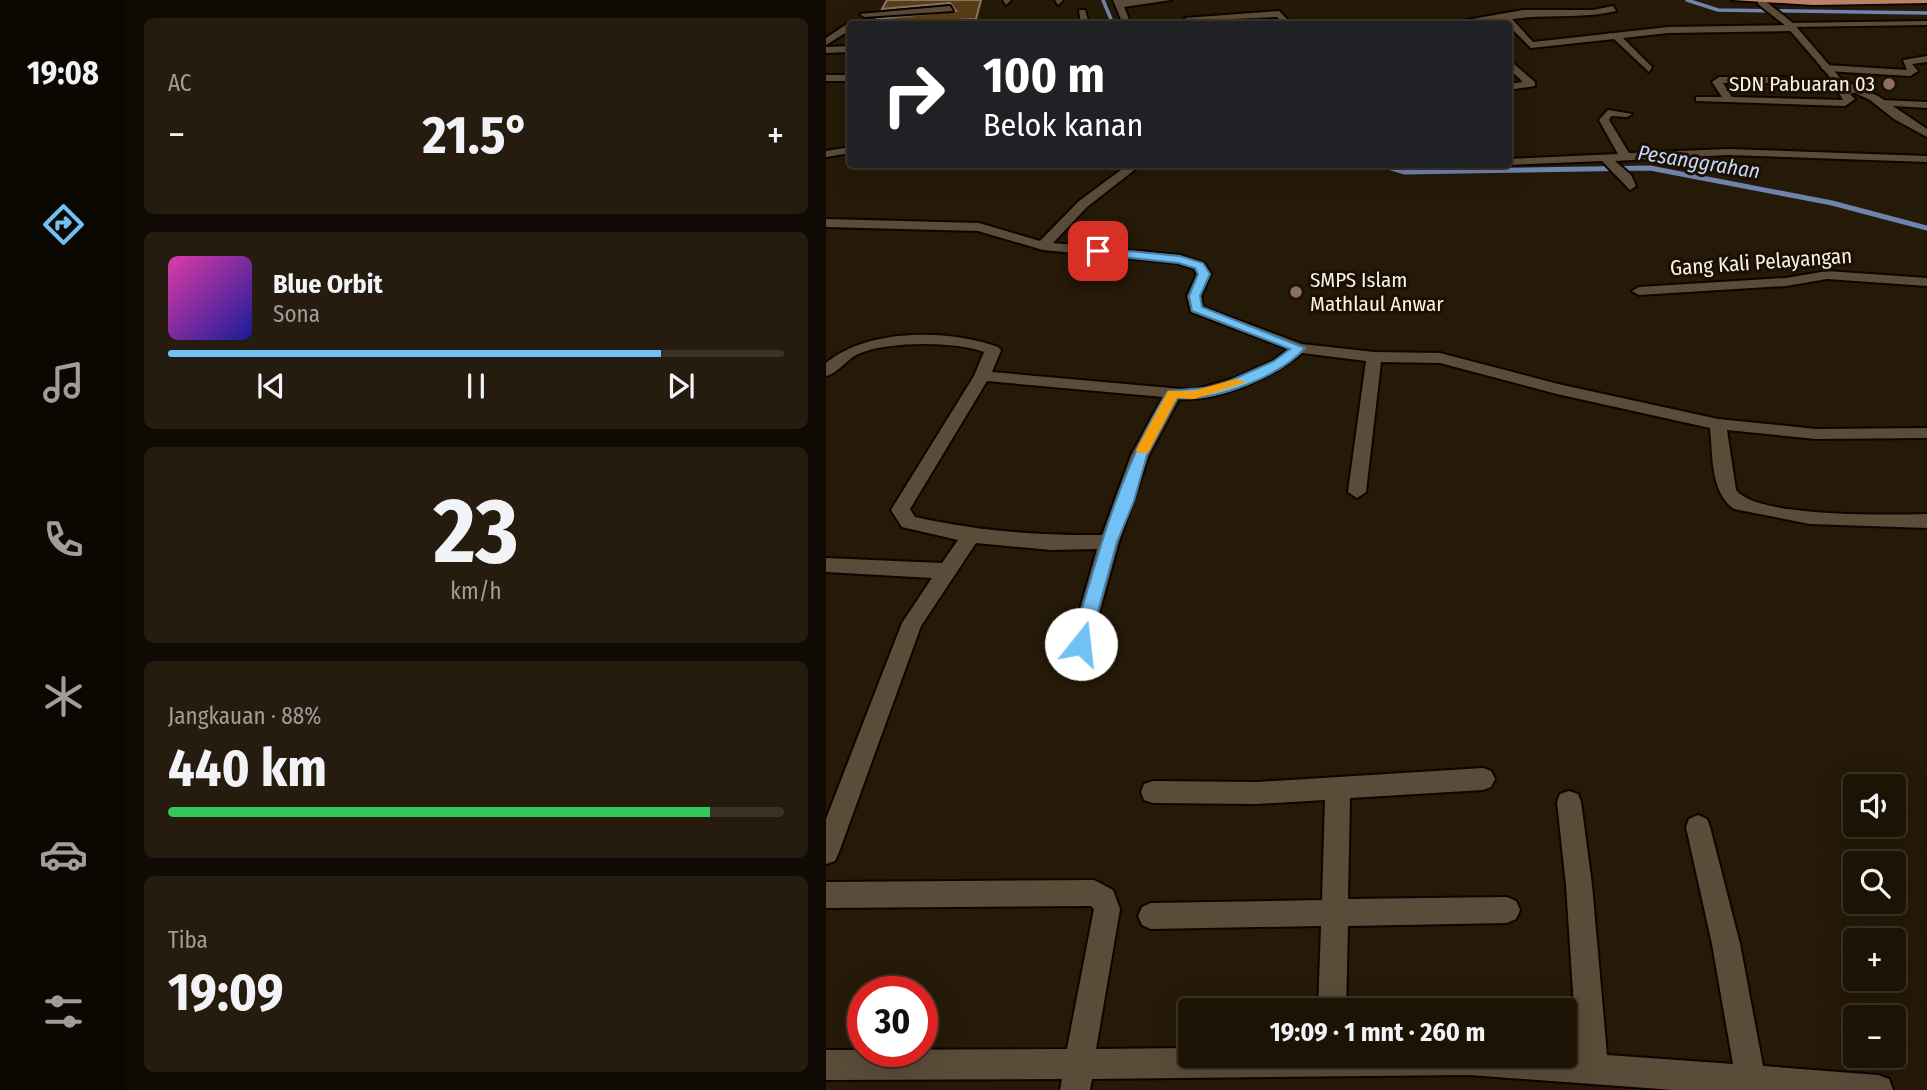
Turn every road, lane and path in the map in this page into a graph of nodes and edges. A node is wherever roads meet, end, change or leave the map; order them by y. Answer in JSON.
{"nodes":[{"id":1,"x":870,"y":0,"type":"edge"},
{"id":2,"x":1167,"y":0,"type":"edge"},
{"id":3,"x":1280,"y":0,"type":"edge"},
{"id":4,"x":1736,"y":0,"type":"edge"},
{"id":5,"x":1520,"y":1,"type":"edge"},
{"id":6,"x":1927,"y":1,"type":"edge"},
{"id":7,"x":1118,"y":3,"type":"edge"},
{"id":8,"x":1764,"y":4,"type":"junction"},
{"id":9,"x":950,"y":9,"type":"edge"},
{"id":10,"x":1613,"y":9,"type":"dead end"},
{"id":11,"x":1082,"y":12,"type":"dead end"},
{"id":12,"x":1413,"y":12,"type":"dead end"},
{"id":13,"x":1523,"y":13,"type":"junction"},
{"id":14,"x":864,"y":14,"type":"junction"},
{"id":15,"x":1279,"y":14,"type":"junction"},
{"id":16,"x":1189,"y":18,"type":"dead end"},
{"id":17,"x":1506,"y":18,"type":"junction"},
{"id":18,"x":857,"y":21,"type":"edge"},
{"id":19,"x":1084,"y":21,"type":"edge"},
{"id":20,"x":1126,"y":21,"type":"edge"},
{"id":21,"x":1285,"y":21,"type":"edge"},
{"id":22,"x":1414,"y":21,"type":"edge"},
{"id":23,"x":1477,"y":21,"type":"edge"},
{"id":24,"x":1509,"y":21,"type":"edge"},
{"id":25,"x":1927,"y":23,"type":"edge"},
{"id":26,"x":1512,"y":24,"type":"edge"},
{"id":27,"x":1791,"y":26,"type":"junction"},
{"id":28,"x":847,"y":29,"type":"edge"},
{"id":29,"x":1617,"y":37,"type":"junction"},
{"id":30,"x":826,"y":42,"type":"edge"},
{"id":31,"x":1531,"y":45,"type":"junction"},
{"id":32,"x":1515,"y":47,"type":"dead end"},
{"id":33,"x":847,"y":49,"type":"edge"},
{"id":34,"x":826,"y":50,"type":"edge"},
{"id":35,"x":1927,"y":59,"type":"edge"},
{"id":36,"x":1512,"y":66,"type":"edge"},
{"id":37,"x":1826,"y":68,"type":"junction"},
{"id":38,"x":1650,"y":69,"type":"dead end"},
{"id":39,"x":826,"y":78,"type":"edge"},
{"id":40,"x":847,"y":78,"type":"edge"},
{"id":41,"x":1785,"y":80,"type":"dead end"},
{"id":42,"x":1512,"y":86,"type":"edge"},
{"id":43,"x":1858,"y":90,"type":"junction"},
{"id":44,"x":1700,"y":99,"type":"dead end"},
{"id":45,"x":1729,"y":100,"type":"junction"},
{"id":46,"x":1881,"y":103,"type":"junction"},
{"id":47,"x":1927,"y":106,"type":"edge"},
{"id":48,"x":1627,"y":114,"type":"dead end"},
{"id":49,"x":1927,"y":134,"type":"edge"},
{"id":50,"x":847,"y":150,"type":"edge"},
{"id":51,"x":826,"y":154,"type":"edge"},
{"id":52,"x":1625,"y":155,"type":"junction"},
{"id":53,"x":1606,"y":159,"type":"junction"},
{"id":54,"x":1927,"y":159,"type":"edge"},
{"id":55,"x":1512,"y":162,"type":"edge"},
{"id":56,"x":1131,"y":168,"type":"edge"},
{"id":57,"x":1630,"y":186,"type":"dead end"},
{"id":58,"x":826,"y":223,"type":"edge"},
{"id":59,"x":1043,"y":246,"type":"junction"},
{"id":60,"x":1927,"y":282,"type":"edge"},
{"id":61,"x":1639,"y":291,"type":"dead end"},
{"id":62,"x":1299,"y":348,"type":"junction"},
{"id":63,"x":1374,"y":357,"type":"junction"},
{"id":64,"x":826,"y":371,"type":"edge"},
{"id":65,"x":982,"y":376,"type":"junction"},
{"id":66,"x":1173,"y":394,"type":"junction"},
{"id":67,"x":1718,"y":424,"type":"junction"},
{"id":68,"x":1927,"y":433,"type":"edge"},
{"id":69,"x":1357,"y":492,"type":"dead end"},
{"id":70,"x":1927,"y":521,"type":"edge"},
{"id":71,"x":971,"y":537,"type":"junction"},
{"id":72,"x":1109,"y":542,"type":"junction"},
{"id":73,"x":826,"y":565,"type":"edge"},
{"id":74,"x":944,"y":571,"type":"junction"},
{"id":75,"x":1081,"y":644,"type":"dead end"},
{"id":76,"x":1483,"y":779,"type":"dead end"},
{"id":77,"x":1338,"y":788,"type":"junction"},
{"id":78,"x":1153,"y":792,"type":"dead end"},
{"id":79,"x":1569,"y":802,"type":"dead end"},
{"id":80,"x":1698,"y":827,"type":"dead end"},
{"id":81,"x":826,"y":852,"type":"edge"},
{"id":82,"x":826,"y":895,"type":"edge"},
{"id":83,"x":1507,"y":910,"type":"dead end"},
{"id":84,"x":1335,"y":912,"type":"junction"},
{"id":85,"x":1151,"y":916,"type":"dead end"},
{"id":86,"x":1332,"y":998,"type":"edge"},
{"id":87,"x":826,"y":1065,"type":"edge"},
{"id":88,"x":1204,"y":1068,"type":"edge"},
{"id":89,"x":1577,"y":1068,"type":"edge"},
{"id":90,"x":1593,"y":1069,"type":"junction"},
{"id":91,"x":1077,"y":1077,"type":"edge"},
{"id":92,"x":1751,"y":1085,"type":"edge"},
{"id":93,"x":1878,"y":1090,"type":"edge"}],
"edges":[{"from":1,"to":14,"type":"street"},
{"from":2,"to":7,"type":"street"},
{"from":3,"to":15,"type":"street"},
{"from":4,"to":8,"type":"main road"},
{"from":5,"to":13,"type":"street"},
{"from":6,"to":8,"type":"main road"},
{"from":7,"to":20,"type":"street"},
{"from":8,"to":27,"type":"street"},
{"from":9,"to":14,"type":"street"},
{"from":10,"to":13,"type":"street"},
{"from":11,"to":19,"type":"street"},
{"from":12,"to":22,"type":"street"},
{"from":13,"to":17,"type":"street"},
{"from":14,"to":18,"type":"street"},
{"from":15,"to":16,"type":"street"},
{"from":15,"to":21,"type":"street"},
{"from":17,"to":23,"type":"street"},
{"from":17,"to":24,"type":"street"},
{"from":25,"to":27,"type":"lane"},
{"from":26,"to":31,"type":"street"},
{"from":27,"to":29,"type":"street"},
{"from":27,"to":37,"type":"street"},
{"from":28,"to":30,"type":"street"},
{"from":29,"to":31,"type":"street"},
{"from":29,"to":38,"type":"street"},
{"from":31,"to":32,"type":"street"},
{"from":33,"to":34,"type":"street"},
{"from":35,"to":37,"type":"street"},
{"from":36,"to":42,"type":"street"},
{"from":37,"to":43,"type":"street"},
{"from":39,"to":40,"type":"street"},
{"from":41,"to":45,"type":"street"},
{"from":43,"to":45,"type":"street"},
{"from":43,"to":46,"type":"street"},
{"from":44,"to":45,"type":"street"},
{"from":46,"to":47,"type":"street"},
{"from":46,"to":49,"type":"street"},
{"from":48,"to":52,"type":"street"},
{"from":50,"to":51,"type":"street"},
{"from":52,"to":53,"type":"street"},
{"from":52,"to":54,"type":"street"},
{"from":53,"to":55,"type":"street"},
{"from":53,"to":57,"type":"street"},
{"from":56,"to":59,"type":"street"},
{"from":58,"to":59,"type":"street"},
{"from":59,"to":62,"type":"street"},
{"from":60,"to":61,"type":"street","name":"Gang Kali Pelayangan"},
{"from":62,"to":63,"type":"street"},
{"from":62,"to":66,"type":"street"},
{"from":63,"to":67,"type":"street"},
{"from":63,"to":69,"type":"street"},
{"from":64,"to":65,"type":"street"},
{"from":65,"to":66,"type":"street"},
{"from":65,"to":71,"type":"street"},
{"from":66,"to":72,"type":"street"},
{"from":67,"to":68,"type":"street"},
{"from":67,"to":70,"type":"street"},
{"from":71,"to":72,"type":"street"},
{"from":71,"to":74,"type":"street"},
{"from":72,"to":75,"type":"street"},
{"from":73,"to":74,"type":"street"},
{"from":74,"to":81,"type":"street"},
{"from":76,"to":77,"type":"street"},
{"from":77,"to":78,"type":"street"},
{"from":77,"to":84,"type":"street"},
{"from":79,"to":90,"type":"street"},
{"from":80,"to":92,"type":"street"},
{"from":82,"to":91,"type":"street"},
{"from":83,"to":84,"type":"street"},
{"from":84,"to":85,"type":"street"},
{"from":84,"to":86,"type":"street"},
{"from":87,"to":91,"type":"street"},
{"from":88,"to":91,"type":"street"},
{"from":89,"to":90,"type":"street"},
{"from":90,"to":92,"type":"street"},
{"from":92,"to":93,"type":"street"}]}
